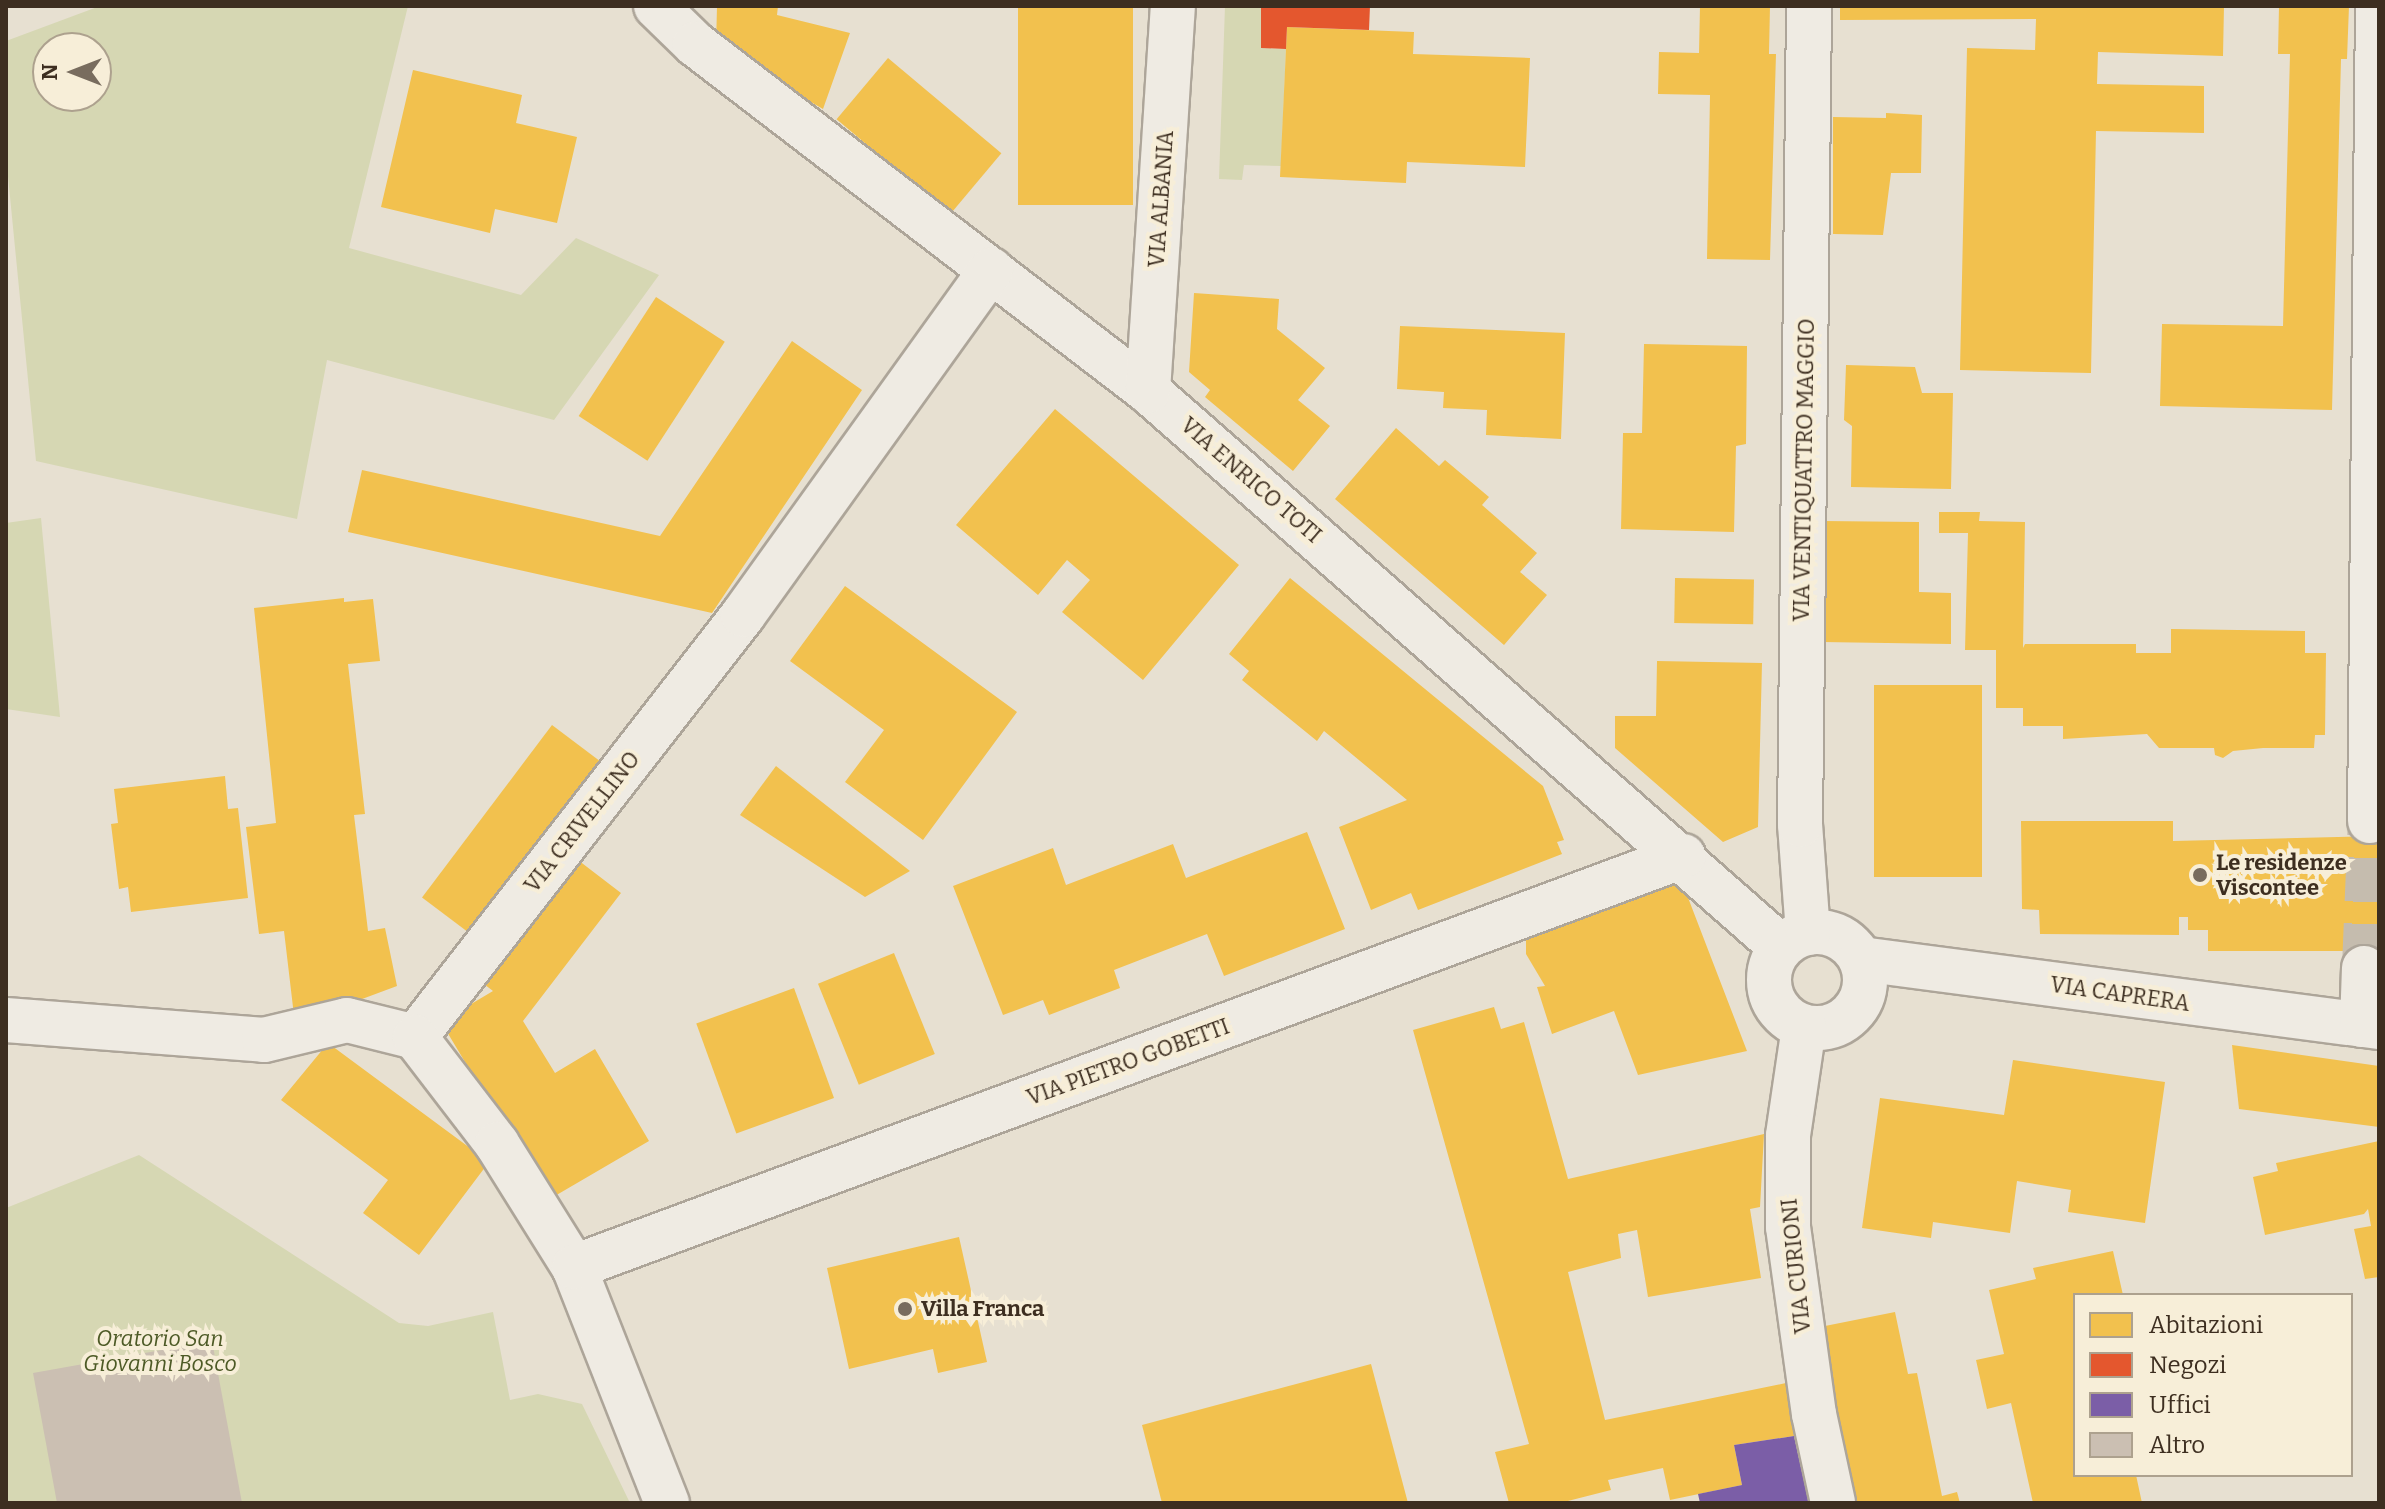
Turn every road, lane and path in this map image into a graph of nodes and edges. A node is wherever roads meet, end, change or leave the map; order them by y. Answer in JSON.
{"nodes":[{"id":1,"x":656,"y":6,"type":"edge"},
{"id":2,"x":1173,"y":6,"type":"edge"},
{"id":3,"x":1809,"y":6,"type":"edge"},
{"id":4,"x":2378,"y":6,"type":"edge"},
{"id":5,"x":696,"y":25,"type":"edge"},
{"id":6,"x":991,"y":270,"type":"junction"},
{"id":7,"x":1148,"y":391,"type":"junction"},
{"id":8,"x":2370,"y":821,"type":"tunnel mouth"},
{"id":9,"x":1683,"y":856,"type":"junction"},
{"id":10,"x":1795,"y":940,"type":"junction"},
{"id":11,"x":1861,"y":959,"type":"junction"},
{"id":12,"x":2364,"y":968,"type":"tunnel mouth"},
{"id":13,"x":6,"y":1020,"type":"edge"},
{"id":14,"x":2370,"y":1026,"type":"edge"},
{"id":15,"x":1804,"y":1027,"type":"junction"},
{"id":16,"x":415,"y":1037,"type":"junction"},
{"id":17,"x":574,"y":1267,"type":"junction"},
{"id":18,"x":667,"y":1503,"type":"edge"},
{"id":19,"x":1833,"y":1503,"type":"edge"}],
"edges":[{"from":1,"to":5,"type":"street","name":"VIA ENRICO TOTI"},
{"from":2,"to":7,"type":"street","name":"VIA ALBANIA"},
{"from":3,"to":10,"type":"street","name":"VIA VENTIQUATTRO MAGGIO"},
{"from":4,"to":8,"type":"street"},
{"from":5,"to":6,"type":"street","name":"VIA ENRICO TOTI"},
{"from":6,"to":7,"type":"street","name":"VIA ENRICO TOTI"},
{"from":6,"to":16,"type":"street","name":"VIA CRIVELLINO"},
{"from":7,"to":9,"type":"street","name":"VIA ENRICO TOTI"},
{"from":9,"to":10,"type":"street","name":"VIA ENRICO TOTI"},
{"from":9,"to":17,"type":"street","name":"VIA PIETRO GOBETTI"},
{"from":10,"to":11,"type":"street"},
{"from":10,"to":15,"type":"street"},
{"from":11,"to":14,"type":"street","name":"VIA CAPRERA"},
{"from":11,"to":15,"type":"street"},
{"from":12,"to":14,"type":"street"},
{"from":13,"to":16,"type":"street"},
{"from":15,"to":19,"type":"street","name":"VIA CURIONI"},
{"from":16,"to":17,"type":"street"},
{"from":17,"to":18,"type":"street"}]}
